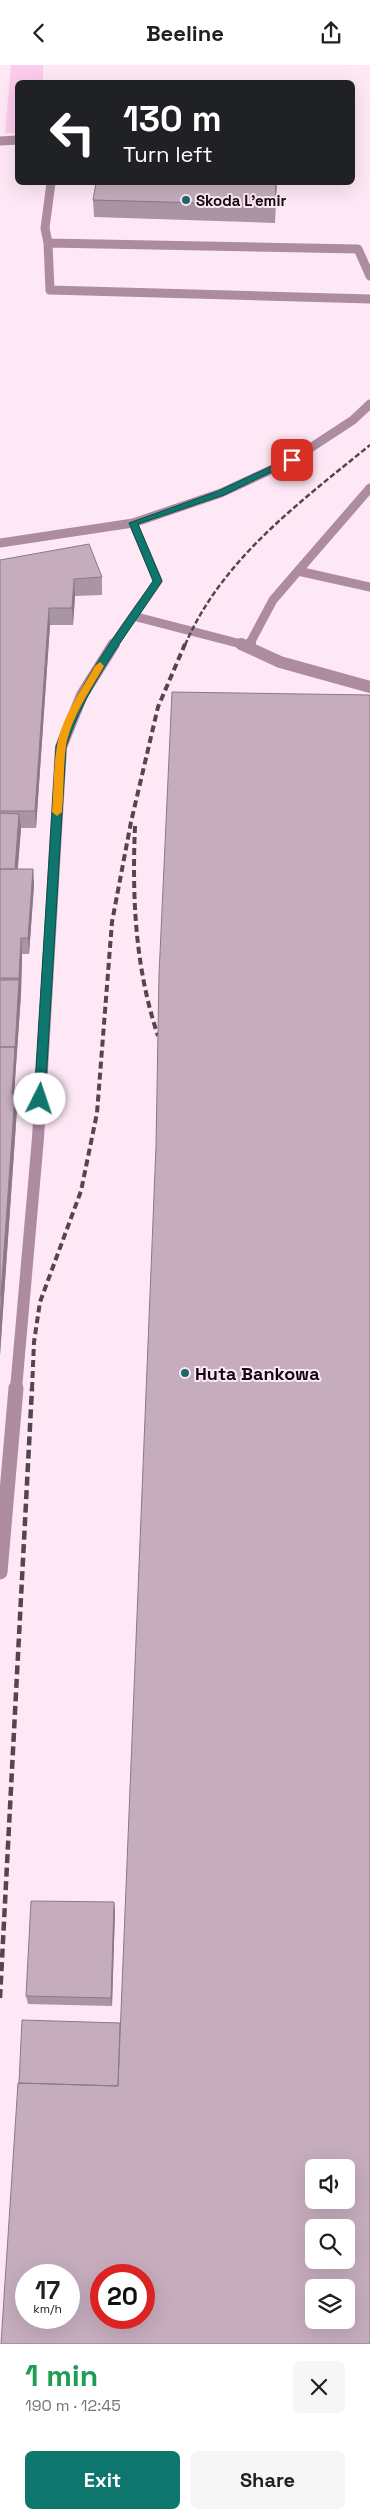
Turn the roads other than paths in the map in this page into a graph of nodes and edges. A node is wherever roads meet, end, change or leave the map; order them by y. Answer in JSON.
{"nodes":[{"id":1,"x":15,"y":140,"type":"edge"},
{"id":2,"x":0,"y":141,"type":"edge"},
{"id":3,"x":51,"y":185,"type":"edge"},
{"id":4,"x":48,"y":243,"type":"junction"},
{"id":5,"x":370,"y":277,"type":"edge"},
{"id":6,"x":370,"y":299,"type":"edge"},
{"id":7,"x":370,"y":404,"type":"edge"},
{"id":8,"x":370,"y":488,"type":"edge"},
{"id":9,"x":133,"y":523,"type":"junction"},
{"id":10,"x":0,"y":543,"type":"edge"},
{"id":11,"x":298,"y":571,"type":"junction"},
{"id":12,"x":370,"y":587,"type":"edge"},
{"id":13,"x":133,"y":615,"type":"junction"},
{"id":14,"x":249,"y":646,"type":"junction"},
{"id":15,"x":370,"y":687,"type":"edge"},
{"id":16,"x":0,"y":1572,"type":"edge"}],
"edges":[{"from":1,"to":2,"type":"street"},
{"from":3,"to":4,"type":"street"},
{"from":4,"to":5,"type":"street"},
{"from":4,"to":6,"type":"street"},
{"from":7,"to":9,"type":"street"},
{"from":8,"to":11,"type":"street"},
{"from":9,"to":10,"type":"street"},
{"from":9,"to":13,"type":"street"},
{"from":11,"to":12,"type":"street"},
{"from":11,"to":14,"type":"street"},
{"from":13,"to":14,"type":"street"},
{"from":13,"to":16,"type":"street"},
{"from":14,"to":15,"type":"street"}]}
